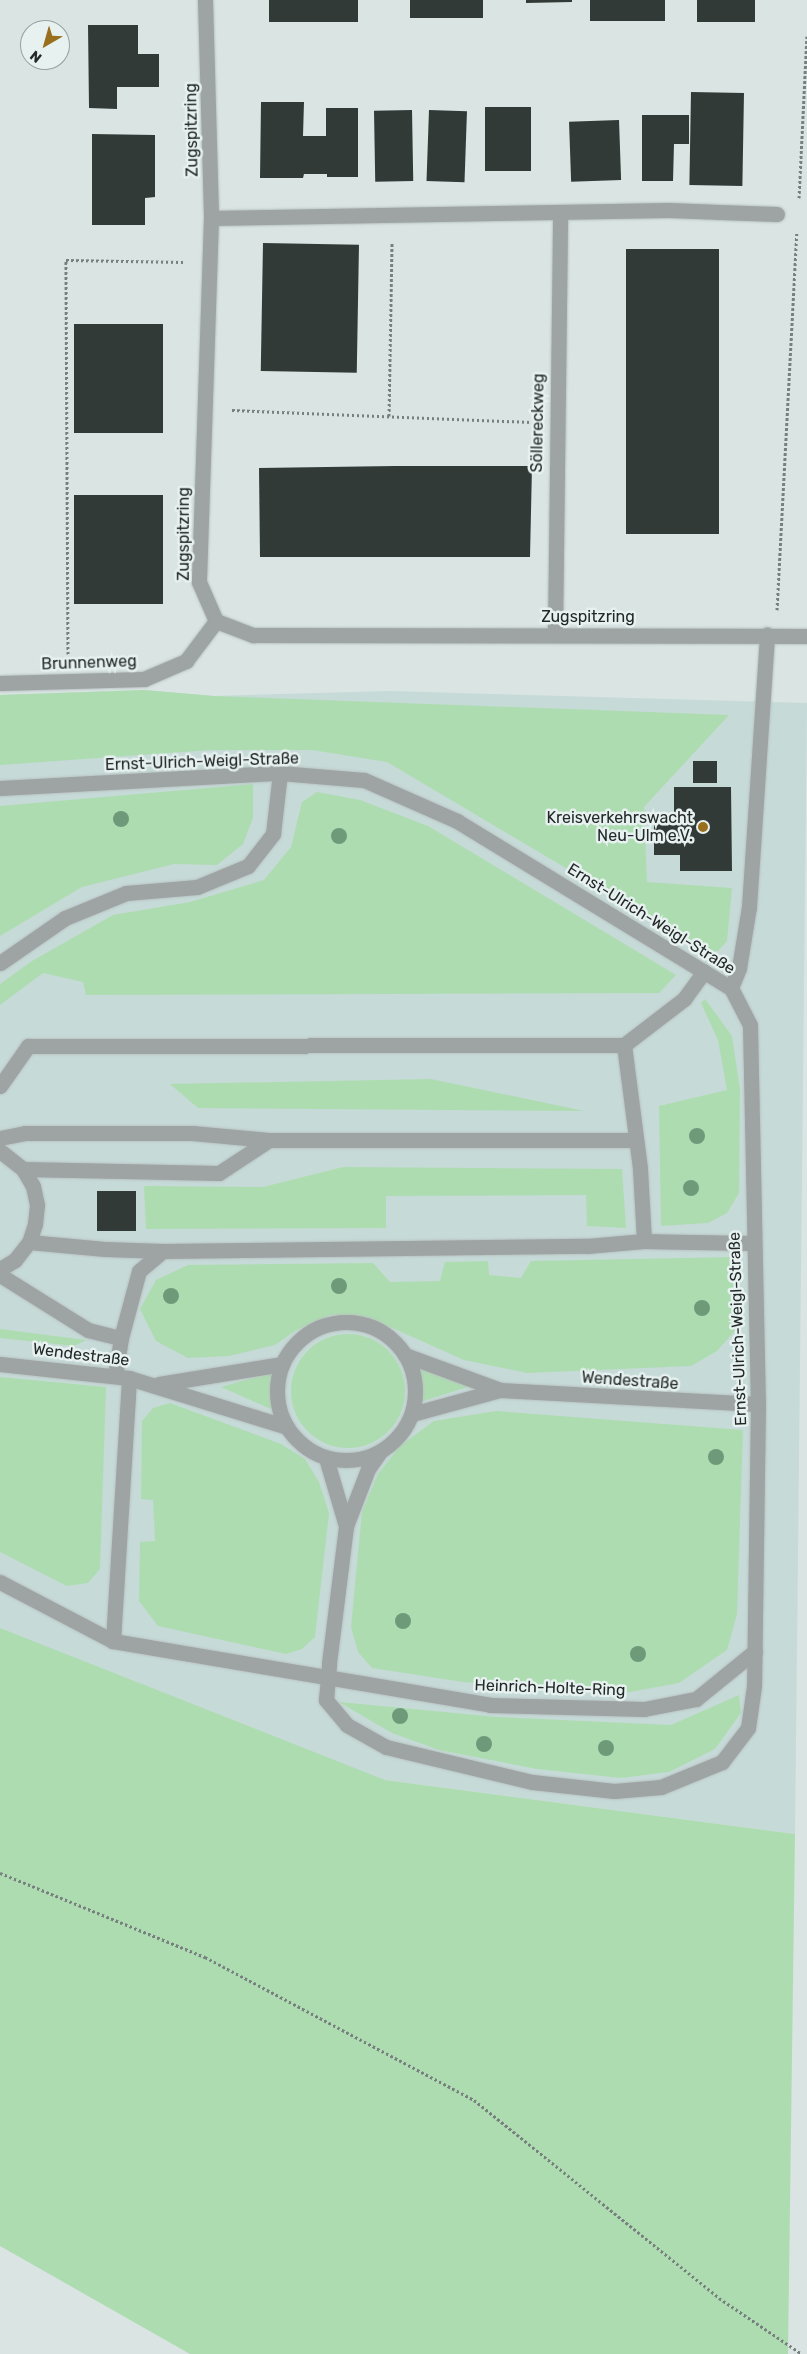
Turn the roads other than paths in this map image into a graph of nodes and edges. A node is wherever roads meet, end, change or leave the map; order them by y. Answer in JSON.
{"nodes":[{"id":1,"x":205,"y":0,"type":"edge"},
{"id":2,"x":560,"y":212,"type":"junction"},
{"id":3,"x":777,"y":214,"type":"dead end"},
{"id":4,"x":211,"y":218,"type":"junction"},
{"id":5,"x":216,"y":622,"type":"junction"},
{"id":6,"x":555,"y":635,"type":"junction"},
{"id":7,"x":771,"y":635,"type":"junction"},
{"id":8,"x":807,"y":636,"type":"edge"},
{"id":9,"x":0,"y":683,"type":"edge"},
{"id":10,"x":280,"y":773,"type":"junction"},
{"id":11,"x":0,"y":788,"type":"edge"},
{"id":12,"x":0,"y":963,"type":"edge"},
{"id":13,"x":704,"y":971,"type":"junction"},
{"id":14,"x":731,"y":988,"type":"junction"},
{"id":15,"x":624,"y":1045,"type":"junction"},
{"id":16,"x":0,"y":1086,"type":"edge"},
{"id":17,"x":0,"y":1138,"type":"edge"},
{"id":18,"x":268,"y":1140,"type":"junction"},
{"id":19,"x":636,"y":1140,"type":"junction"},
{"id":20,"x":0,"y":1150,"type":"edge"},
{"id":21,"x":23,"y":1169,"type":"junction"},
{"id":22,"x":644,"y":1241,"type":"junction"},
{"id":23,"x":29,"y":1242,"type":"junction"},
{"id":24,"x":752,"y":1243,"type":"junction"},
{"id":25,"x":163,"y":1250,"type":"junction"},
{"id":26,"x":0,"y":1269,"type":"edge"},
{"id":27,"x":0,"y":1275,"type":"edge"},
{"id":28,"x":121,"y":1338,"type":"junction"},
{"id":29,"x":405,"y":1355,"type":"junction"},
{"id":30,"x":0,"y":1364,"type":"edge"},
{"id":31,"x":282,"y":1364,"type":"junction"},
{"id":32,"x":122,"y":1377,"type":"junction"},
{"id":33,"x":157,"y":1385,"type":"junction"},
{"id":34,"x":500,"y":1390,"type":"junction"},
{"id":35,"x":758,"y":1404,"type":"junction"},
{"id":36,"x":412,"y":1414,"type":"junction"},
{"id":37,"x":287,"y":1427,"type":"junction"},
{"id":38,"x":380,"y":1452,"type":"junction"},
{"id":39,"x":326,"y":1458,"type":"junction"},
{"id":40,"x":346,"y":1526,"type":"junction"},
{"id":41,"x":0,"y":1582,"type":"edge"},
{"id":42,"x":113,"y":1641,"type":"junction"},
{"id":43,"x":755,"y":1651,"type":"junction"},
{"id":44,"x":328,"y":1680,"type":"junction"}],
"edges":[{"from":1,"to":4,"type":"street","name":"Zugspitzring"},
{"from":2,"to":3,"type":"street"},
{"from":2,"to":4,"type":"street"},
{"from":2,"to":6,"type":"street","name":"Söllereckweg"},
{"from":4,"to":5,"type":"street","name":"Zugspitzring"},
{"from":5,"to":6,"type":"street","name":"Zugspitzring"},
{"from":5,"to":9,"type":"street","name":"Brunnenweg"},
{"from":6,"to":7,"type":"street","name":"Zugspitzring"},
{"from":7,"to":8,"type":"street","name":"Zugspitzring"},
{"from":7,"to":14,"type":"street"},
{"from":10,"to":11,"type":"street","name":"Ernst-Ulrich-Weigl-Straße"},
{"from":10,"to":12,"type":"street"},
{"from":10,"to":13,"type":"street","name":"Ernst-Ulrich-Weigl-Straße"},
{"from":13,"to":14,"type":"street","name":"Ernst-Ulrich-Weigl-Straße"},
{"from":13,"to":15,"type":"street"},
{"from":14,"to":24,"type":"street","name":"Ernst-Ulrich-Weigl-Straße"},
{"from":15,"to":16,"type":"street"},
{"from":15,"to":19,"type":"street"},
{"from":17,"to":18,"type":"street"},
{"from":18,"to":19,"type":"street"},
{"from":18,"to":21,"type":"street"},
{"from":19,"to":22,"type":"street"},
{"from":20,"to":21,"type":"street"},
{"from":21,"to":23,"type":"street"},
{"from":22,"to":24,"type":"street"},
{"from":22,"to":25,"type":"street"},
{"from":23,"to":25,"type":"street"},
{"from":23,"to":26,"type":"street"},
{"from":24,"to":35,"type":"street","name":"Ernst-Ulrich-Weigl-Straße"},
{"from":25,"to":28,"type":"street"},
{"from":27,"to":28,"type":"street"},
{"from":28,"to":32,"type":"street"},
{"from":29,"to":31,"type":"street"},
{"from":29,"to":34,"type":"street","name":"Wendestraße"},
{"from":29,"to":36,"type":"street"},
{"from":30,"to":32,"type":"street","name":"Wendestraße"},
{"from":31,"to":33,"type":"street","name":"Wendestraße"},
{"from":31,"to":37,"type":"street"},
{"from":32,"to":33,"type":"street","name":"Wendestraße"},
{"from":32,"to":42,"type":"street"},
{"from":33,"to":37,"type":"street","name":"Wendestraße"},
{"from":34,"to":35,"type":"street","name":"Wendestraße"},
{"from":34,"to":36,"type":"street","name":"Wendestraße"},
{"from":35,"to":43,"type":"street","name":"Ernst-Ulrich-Weigl-Straße"},
{"from":36,"to":38,"type":"street"},
{"from":37,"to":39,"type":"street"},
{"from":38,"to":39,"type":"street"},
{"from":38,"to":40,"type":"street"},
{"from":39,"to":40,"type":"street"},
{"from":40,"to":44,"type":"street"},
{"from":41,"to":42,"type":"street","name":"Heinrich-Holte-Ring"},
{"from":42,"to":44,"type":"street","name":"Heinrich-Holte-Ring"},
{"from":43,"to":44,"type":"street","name":"Heinrich-Holte-Ring"},
{"from":43,"to":44,"type":"street","name":"Ernst-Ulrich-Weigl-Straße"}]}
